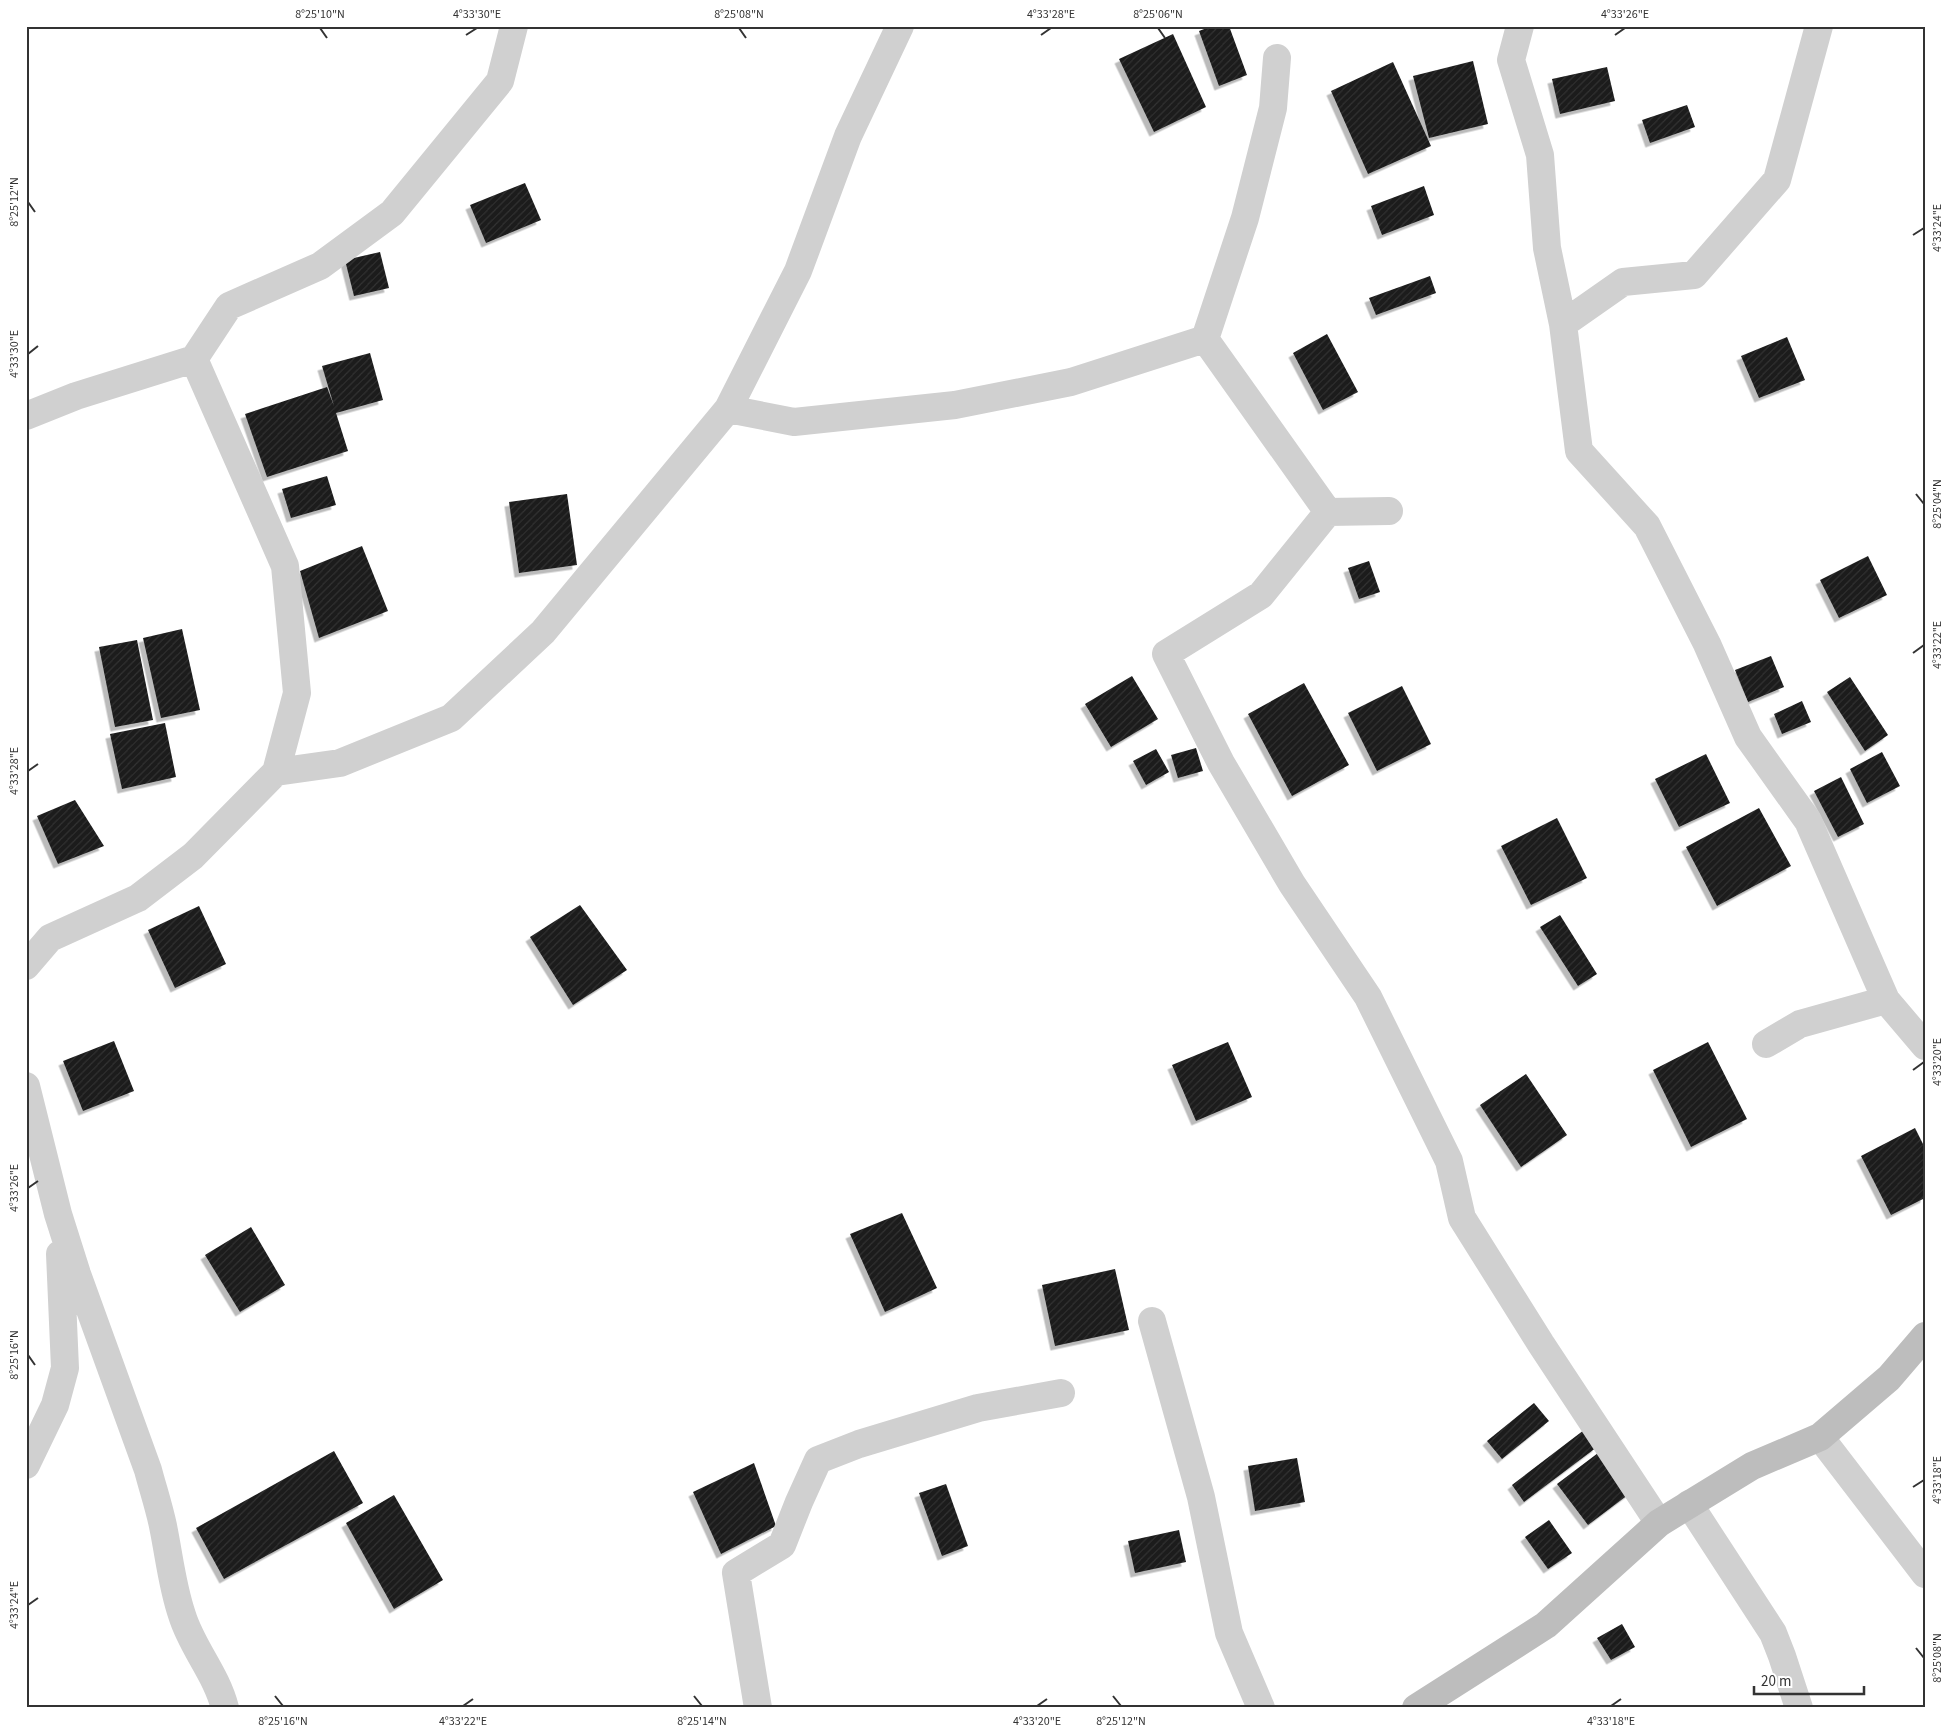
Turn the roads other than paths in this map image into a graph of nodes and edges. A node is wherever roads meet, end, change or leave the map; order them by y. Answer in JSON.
{"nodes":[{"id":1,"x":514,"y":26,"type":"edge"},
{"id":2,"x":900,"y":26,"type":"edge"},
{"id":3,"x":1820,"y":26,"type":"edge"},
{"id":4,"x":1514,"y":31,"type":"edge"},
{"id":5,"x":1277,"y":58,"type":"dead end"},
{"id":6,"x":1563,"y":324,"type":"junction"},
{"id":7,"x":1205,"y":339,"type":"junction"},
{"id":8,"x":194,"y":359,"type":"junction"},
{"id":9,"x":728,"y":410,"type":"junction"},
{"id":10,"x":26,"y":416,"type":"edge"},
{"id":11,"x":1389,"y":511,"type":"dead end"},
{"id":12,"x":1328,"y":512,"type":"junction"},
{"id":13,"x":276,"y":772,"type":"junction"},
{"id":14,"x":26,"y":966,"type":"edge"},
{"id":15,"x":1886,"y":1000,"type":"junction"},
{"id":16,"x":1766,"y":1044,"type":"dead end"},
{"id":17,"x":1925,"y":1046,"type":"edge"},
{"id":18,"x":26,"y":1086,"type":"edge"},
{"id":19,"x":58,"y":1214,"type":"junction"},
{"id":20,"x":1152,"y":1321,"type":"dead end"},
{"id":21,"x":1925,"y":1336,"type":"edge"},
{"id":22,"x":1060,"y":1393,"type":"dead end"},
{"id":23,"x":1820,"y":1437,"type":"junction"},
{"id":24,"x":26,"y":1465,"type":"edge"},
{"id":25,"x":1689,"y":1504,"type":"junction"},
{"id":26,"x":1659,"y":1523,"type":"junction"},
{"id":27,"x":1925,"y":1574,"type":"edge"},
{"id":28,"x":225,"y":1708,"type":"edge"},
{"id":29,"x":758,"y":1708,"type":"edge"},
{"id":30,"x":1261,"y":1708,"type":"edge"},
{"id":31,"x":1416,"y":1708,"type":"edge"},
{"id":32,"x":1798,"y":1708,"type":"edge"}],
"edges":[{"from":1,"to":8,"type":"street"},
{"from":2,"to":9,"type":"street"},
{"from":3,"to":6,"type":"street"},
{"from":4,"to":6,"type":"street"},
{"from":5,"to":7,"type":"street"},
{"from":6,"to":15,"type":"street"},
{"from":7,"to":9,"type":"street"},
{"from":7,"to":12,"type":"street"},
{"from":8,"to":10,"type":"street"},
{"from":8,"to":13,"type":"street"},
{"from":9,"to":13,"type":"street"},
{"from":11,"to":12,"type":"street"},
{"from":12,"to":26,"type":"street"},
{"from":13,"to":14,"type":"street"},
{"from":15,"to":16,"type":"street"},
{"from":15,"to":17,"type":"street"},
{"from":18,"to":19,"type":"street"},
{"from":19,"to":24,"type":"street"},
{"from":19,"to":28,"type":"street"},
{"from":20,"to":30,"type":"street"},
{"from":21,"to":23,"type":"street"},
{"from":22,"to":29,"type":"street"},
{"from":23,"to":25,"type":"street"},
{"from":23,"to":27,"type":"street"},
{"from":25,"to":26,"type":"street"},
{"from":25,"to":32,"type":"street"},
{"from":26,"to":31,"type":"street"}]}
